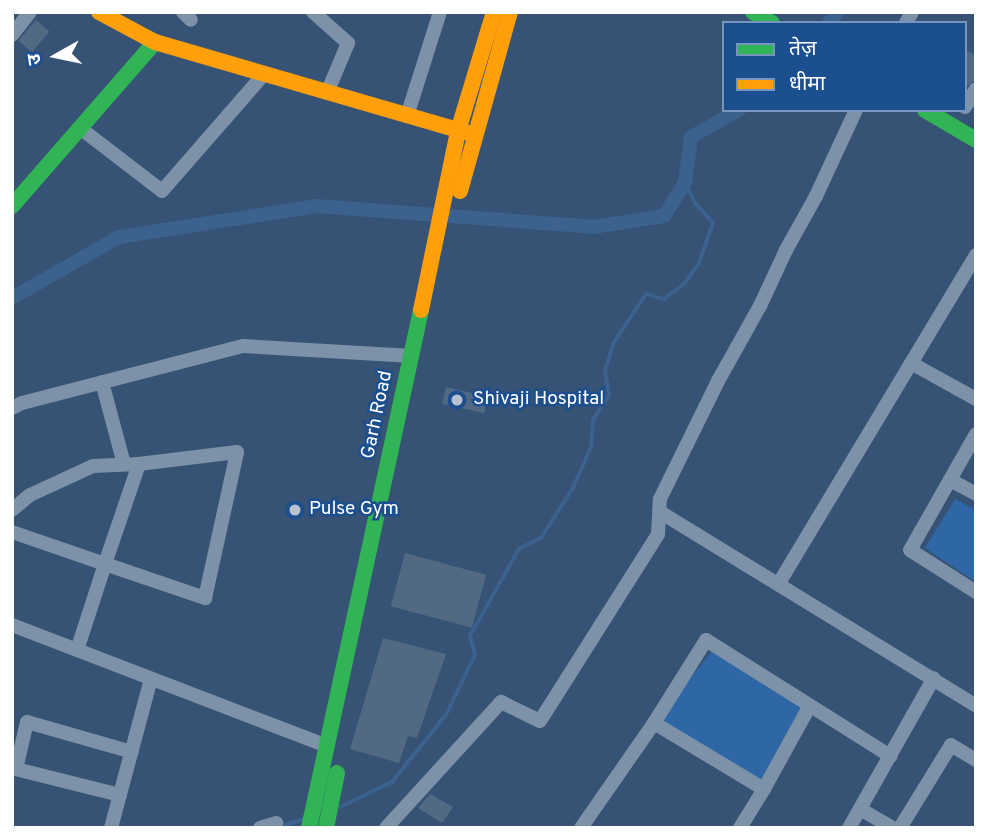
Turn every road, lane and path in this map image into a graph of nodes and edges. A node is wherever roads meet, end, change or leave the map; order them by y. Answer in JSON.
{"nodes":[{"id":1,"x":30,"y":12,"type":"edge"},
{"id":2,"x":99,"y":12,"type":"edge"},
{"id":3,"x":313,"y":12,"type":"edge"},
{"id":4,"x":440,"y":12,"type":"edge"},
{"id":5,"x":494,"y":12,"type":"edge"},
{"id":6,"x":510,"y":12,"type":"edge"},
{"id":7,"x":753,"y":12,"type":"edge"},
{"id":8,"x":769,"y":21,"type":"edge"},
{"id":9,"x":12,"y":35,"type":"edge"},
{"id":10,"x":155,"y":42,"type":"junction"},
{"id":11,"x":264,"y":74,"type":"junction"},
{"id":12,"x":327,"y":93,"type":"junction"},
{"id":13,"x":855,"y":112,"type":"edge"},
{"id":14,"x":928,"y":112,"type":"edge"},
{"id":15,"x":962,"y":112,"type":"edge"},
{"id":16,"x":407,"y":116,"type":"junction"},
{"id":17,"x":954,"y":127,"type":"junction"},
{"id":18,"x":80,"y":128,"type":"junction"},
{"id":19,"x":458,"y":131,"type":"junction"},
{"id":20,"x":476,"y":135,"type":"junction"},
{"id":21,"x":976,"y":140,"type":"edge"},
{"id":22,"x":452,"y":197,"type":"junction"},
{"id":23,"x":12,"y":206,"type":"edge"},
{"id":24,"x":441,"y":248,"type":"junction"},
{"id":25,"x":976,"y":255,"type":"edge"},
{"id":26,"x":412,"y":356,"type":"junction"},
{"id":27,"x":911,"y":363,"type":"junction"},
{"id":28,"x":102,"y":382,"type":"junction"},
{"id":29,"x":976,"y":399,"type":"edge"},
{"id":30,"x":12,"y":408,"type":"edge"},
{"id":31,"x":976,"y":434,"type":"edge"},
{"id":32,"x":397,"y":453,"type":"junction"},
{"id":33,"x":131,"y":464,"type":"junction"},
{"id":34,"x":950,"y":480,"type":"junction"},
{"id":35,"x":976,"y":494,"type":"edge"},
{"id":36,"x":12,"y":510,"type":"edge"},
{"id":37,"x":660,"y":512,"type":"junction"},
{"id":38,"x":12,"y":533,"type":"edge"},
{"id":39,"x":105,"y":564,"type":"junction"},
{"id":40,"x":779,"y":583,"type":"junction"},
{"id":41,"x":976,"y":592,"type":"edge"},
{"id":42,"x":12,"y":625,"type":"edge"},
{"id":43,"x":77,"y":650,"type":"junction"},
{"id":44,"x":934,"y":678,"type":"junction"},
{"id":45,"x":152,"y":679,"type":"junction"},
{"id":46,"x":976,"y":706,"type":"edge"},
{"id":47,"x":809,"y":707,"type":"junction"},
{"id":48,"x":654,"y":723,"type":"junction"},
{"id":49,"x":335,"y":748,"type":"junction"},
{"id":50,"x":132,"y":752,"type":"junction"},
{"id":51,"x":890,"y":756,"type":"junction"},
{"id":52,"x":976,"y":760,"type":"edge"},
{"id":53,"x":764,"y":789,"type":"junction"},
{"id":54,"x":325,"y":793,"type":"junction"},
{"id":55,"x":120,"y":795,"type":"junction"},
{"id":56,"x":860,"y":809,"type":"junction"},
{"id":57,"x":276,"y":823,"type":"dead end"},
{"id":58,"x":111,"y":828,"type":"edge"},
{"id":59,"x":260,"y":828,"type":"edge"},
{"id":60,"x":309,"y":828,"type":"edge"},
{"id":61,"x":326,"y":828,"type":"edge"},
{"id":62,"x":386,"y":828,"type":"edge"},
{"id":63,"x":581,"y":828,"type":"edge"},
{"id":64,"x":740,"y":828,"type":"edge"},
{"id":65,"x":849,"y":828,"type":"edge"},
{"id":66,"x":893,"y":828,"type":"edge"},
{"id":67,"x":900,"y":828,"type":"edge"}],
"edges":[{"from":1,"to":9,"type":"street"},
{"from":2,"to":10,"type":"main road"},
{"from":3,"to":12,"type":"street"},
{"from":4,"to":16,"type":"street"},
{"from":5,"to":19,"type":"main road","name":"Garh Road"},
{"from":6,"to":20,"type":"main road","name":"Garh Road"},
{"from":7,"to":8,"type":"main road"},
{"from":10,"to":11,"type":"main road"},
{"from":10,"to":18,"type":"main road"},
{"from":11,"to":12,"type":"main road"},
{"from":11,"to":18,"type":"street"},
{"from":12,"to":16,"type":"main road"},
{"from":13,"to":37,"type":"street"},
{"from":14,"to":17,"type":"main road"},
{"from":15,"to":17,"type":"street"},
{"from":16,"to":19,"type":"main road"},
{"from":17,"to":21,"type":"main road"},
{"from":18,"to":23,"type":"main road"},
{"from":19,"to":20,"type":"main road"},
{"from":19,"to":22,"type":"main road","name":"Garh Road"},
{"from":20,"to":22,"type":"main road","name":"Garh Road"},
{"from":22,"to":24,"type":"main road","name":"Garh Road"},
{"from":24,"to":26,"type":"main road","name":"Garh Road"},
{"from":24,"to":32,"type":"main road","name":"Garh Road"},
{"from":25,"to":27,"type":"street"},
{"from":26,"to":28,"type":"street"},
{"from":26,"to":32,"type":"main road","name":"Garh Road"},
{"from":27,"to":29,"type":"street"},
{"from":27,"to":40,"type":"street"},
{"from":28,"to":30,"type":"street"},
{"from":28,"to":33,"type":"street"},
{"from":31,"to":34,"type":"street"},
{"from":32,"to":49,"type":"main road","name":"Garh Road"},
{"from":33,"to":36,"type":"street"},
{"from":33,"to":39,"type":"street"},
{"from":33,"to":39,"type":"street"},
{"from":34,"to":35,"type":"street"},
{"from":34,"to":41,"type":"street"},
{"from":37,"to":40,"type":"street"},
{"from":37,"to":62,"type":"street"},
{"from":38,"to":39,"type":"street"},
{"from":39,"to":43,"type":"street"},
{"from":40,"to":44,"type":"street"},
{"from":42,"to":43,"type":"street"},
{"from":43,"to":45,"type":"street"},
{"from":44,"to":46,"type":"street"},
{"from":44,"to":51,"type":"street"},
{"from":45,"to":49,"type":"street"},
{"from":45,"to":50,"type":"street"},
{"from":47,"to":48,"type":"street"},
{"from":47,"to":51,"type":"street"},
{"from":47,"to":53,"type":"street"},
{"from":48,"to":53,"type":"street"},
{"from":48,"to":63,"type":"street"},
{"from":49,"to":54,"type":"main road","name":"Garh Road"},
{"from":50,"to":55,"type":"street"},
{"from":50,"to":55,"type":"street"},
{"from":51,"to":56,"type":"street"},
{"from":52,"to":67,"type":"street"},
{"from":53,"to":64,"type":"street"},
{"from":54,"to":60,"type":"main road","name":"Garh Road"},
{"from":54,"to":61,"type":"main road","name":"Garh Road"},
{"from":55,"to":58,"type":"street"},
{"from":56,"to":65,"type":"street"},
{"from":56,"to":66,"type":"street"},
{"from":57,"to":59,"type":"street"}]}
